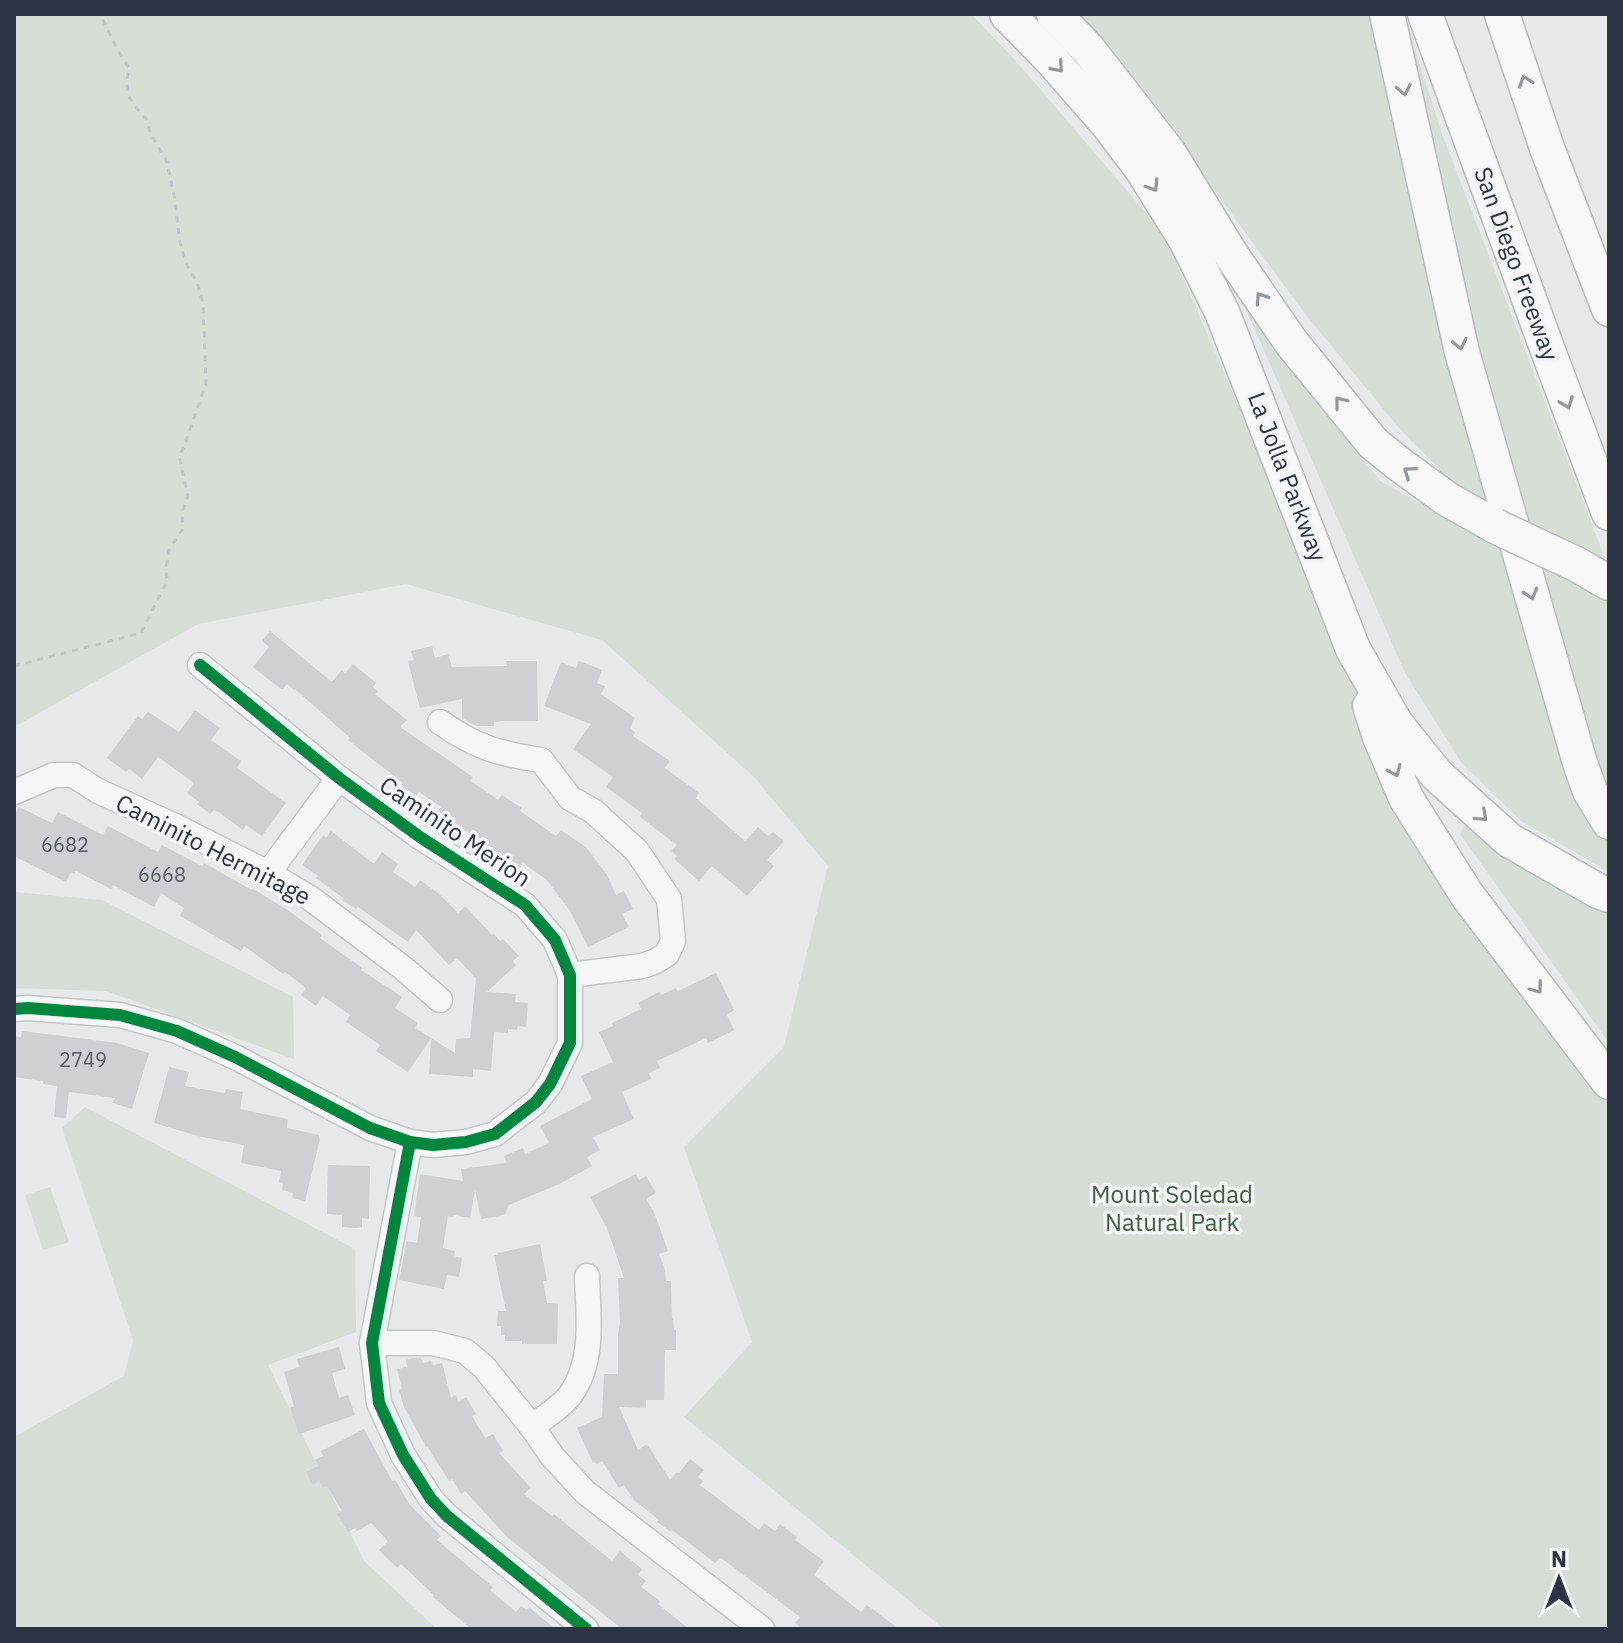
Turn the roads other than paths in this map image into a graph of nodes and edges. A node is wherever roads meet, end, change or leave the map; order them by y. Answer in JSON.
{"nodes":[{"id":1,"x":1007,"y":14,"type":"edge"},
{"id":2,"x":1054,"y":14,"type":"edge"},
{"id":3,"x":1387,"y":14,"type":"edge"},
{"id":4,"x":1425,"y":14,"type":"edge"},
{"id":5,"x":1502,"y":14,"type":"edge"},
{"id":6,"x":1547,"y":148,"type":"junction"},
{"id":7,"x":1609,"y":258,"type":"edge"},
{"id":8,"x":1609,"y":309,"type":"edge"},
{"id":9,"x":1609,"y":513,"type":"edge"},
{"id":10,"x":1609,"y":581,"type":"edge"},
{"id":11,"x":1332,"y":592,"type":"junction"},
{"id":12,"x":200,"y":665,"type":"dead end"},
{"id":13,"x":440,"y":722,"type":"dead end"},
{"id":14,"x":339,"y":778,"type":"junction"},
{"id":15,"x":14,"y":792,"type":"edge"},
{"id":16,"x":1609,"y":822,"type":"edge"},
{"id":17,"x":268,"y":873,"type":"junction"},
{"id":18,"x":1609,"y":895,"type":"edge"},
{"id":19,"x":570,"y":975,"type":"junction"},
{"id":20,"x":440,"y":1000,"type":"dead end"},
{"id":21,"x":14,"y":1009,"type":"edge"},
{"id":22,"x":1609,"y":1082,"type":"edge"},
{"id":23,"x":410,"y":1142,"type":"junction"},
{"id":24,"x":587,"y":1276,"type":"dead end"},
{"id":25,"x":372,"y":1343,"type":"junction"},
{"id":26,"x":532,"y":1427,"type":"junction"},
{"id":27,"x":586,"y":1629,"type":"edge"},
{"id":28,"x":762,"y":1629,"type":"edge"}],
"edges":[{"from":1,"to":11,"type":"highway","name":"La Jolla Parkway","one_way":true},
{"from":10,"to":2,"type":"highway","one_way":true,"bridge":true},
{"from":3,"to":16,"type":"highway","one_way":true},
{"from":4,"to":9,"type":"highway","name":"San Diego Freeway","one_way":true},
{"from":6,"to":5,"type":"highway","one_way":true},
{"from":6,"to":7,"type":"highway"},
{"from":6,"to":8,"type":"highway"},
{"from":11,"to":18,"type":"highway","name":"La Jolla Parkway","one_way":true},
{"from":11,"to":22,"type":"highway","one_way":true},
{"from":12,"to":14,"type":"street","name":"Caminito Merion"},
{"from":13,"to":19,"type":"street"},
{"from":14,"to":17,"type":"street"},
{"from":14,"to":19,"type":"street","name":"Caminito Merion"},
{"from":15,"to":17,"type":"street","name":"Caminito Hermitage"},
{"from":17,"to":20,"type":"street","name":"Caminito Hermitage"},
{"from":19,"to":23,"type":"street","name":"Caminito Merion"},
{"from":21,"to":23,"type":"street","name":"Caminito Merion"},
{"from":23,"to":25,"type":"street"},
{"from":24,"to":26,"type":"street"},
{"from":25,"to":26,"type":"street"},
{"from":25,"to":27,"type":"street"},
{"from":26,"to":28,"type":"street"}]}
